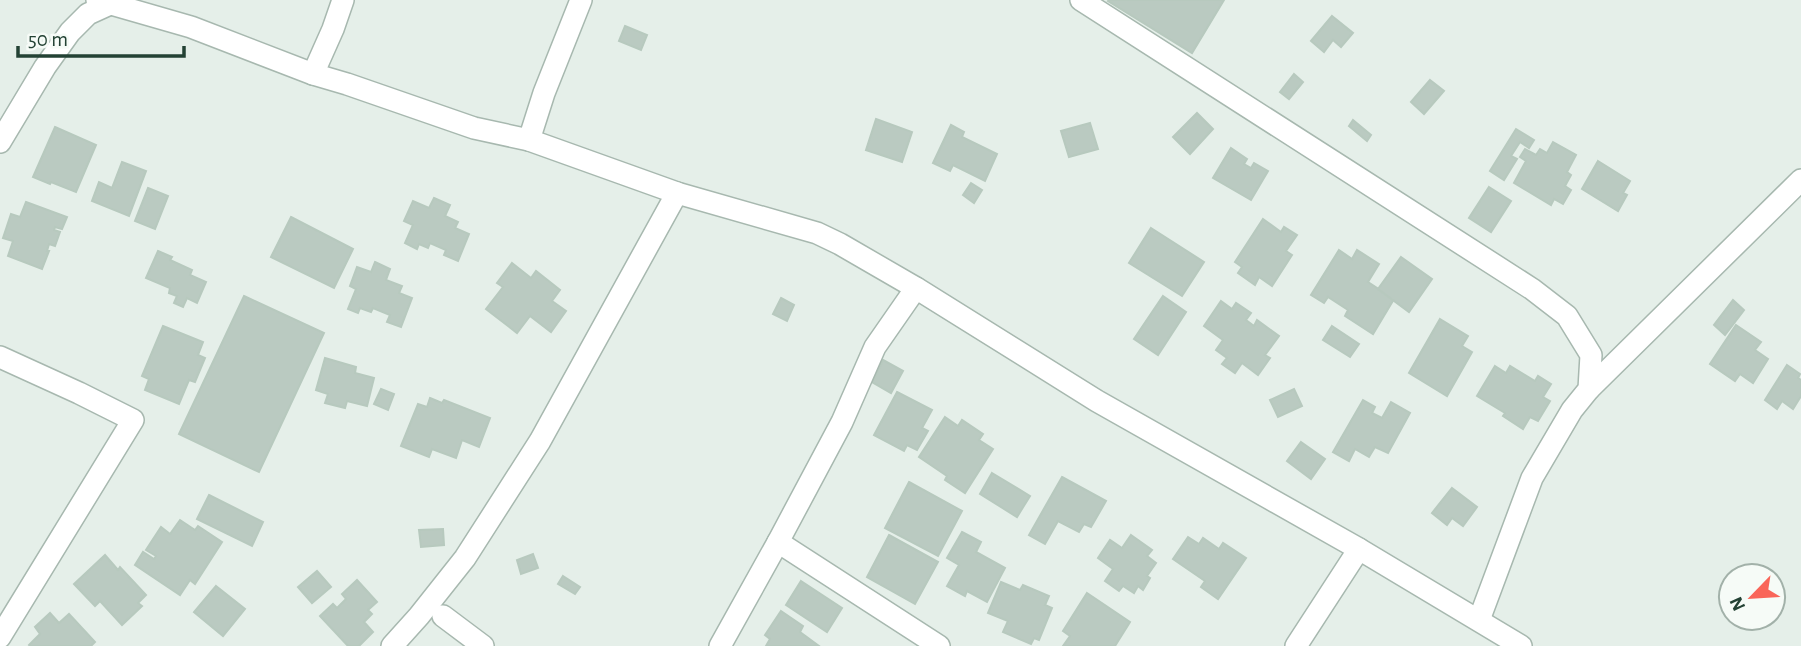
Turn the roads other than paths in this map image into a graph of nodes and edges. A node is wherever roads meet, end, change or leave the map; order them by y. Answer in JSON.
{"nodes":[{"id":1,"x":343,"y":0,"type":"edge"},
{"id":2,"x":581,"y":0,"type":"edge"},
{"id":3,"x":1081,"y":0,"type":"edge"},
{"id":4,"x":103,"y":2,"type":"edge"},
{"id":5,"x":313,"y":74,"type":"junction"},
{"id":6,"x":529,"y":140,"type":"junction"},
{"id":7,"x":0,"y":142,"type":"edge"},
{"id":8,"x":1801,"y":180,"type":"edge"},
{"id":9,"x":677,"y":192,"type":"junction"},
{"id":10,"x":916,"y":288,"type":"junction"},
{"id":11,"x":0,"y":357,"type":"edge"},
{"id":12,"x":1589,"y":390,"type":"junction"},
{"id":13,"x":778,"y":542,"type":"junction"},
{"id":14,"x":1359,"y":549,"type":"junction"},
{"id":15,"x":443,"y":616,"type":"dead end"},
{"id":16,"x":1479,"y":620,"type":"junction"},
{"id":17,"x":0,"y":637,"type":"edge"},
{"id":18,"x":392,"y":646,"type":"edge"},
{"id":19,"x":483,"y":646,"type":"edge"},
{"id":20,"x":720,"y":646,"type":"edge"},
{"id":21,"x":939,"y":646,"type":"edge"},
{"id":22,"x":1296,"y":646,"type":"edge"},
{"id":23,"x":1521,"y":646,"type":"edge"}],
"edges":[{"from":1,"to":5,"type":"street"},
{"from":2,"to":6,"type":"street"},
{"from":3,"to":12,"type":"street"},
{"from":4,"to":5,"type":"street"},
{"from":4,"to":7,"type":"street"},
{"from":5,"to":6,"type":"street"},
{"from":6,"to":9,"type":"street"},
{"from":8,"to":12,"type":"street"},
{"from":9,"to":10,"type":"street"},
{"from":9,"to":18,"type":"street"},
{"from":10,"to":13,"type":"street"},
{"from":10,"to":14,"type":"street"},
{"from":11,"to":17,"type":"street"},
{"from":12,"to":16,"type":"street"},
{"from":13,"to":20,"type":"street"},
{"from":13,"to":21,"type":"street"},
{"from":14,"to":16,"type":"street"},
{"from":14,"to":22,"type":"street"},
{"from":15,"to":19,"type":"street"},
{"from":16,"to":23,"type":"street"}]}
